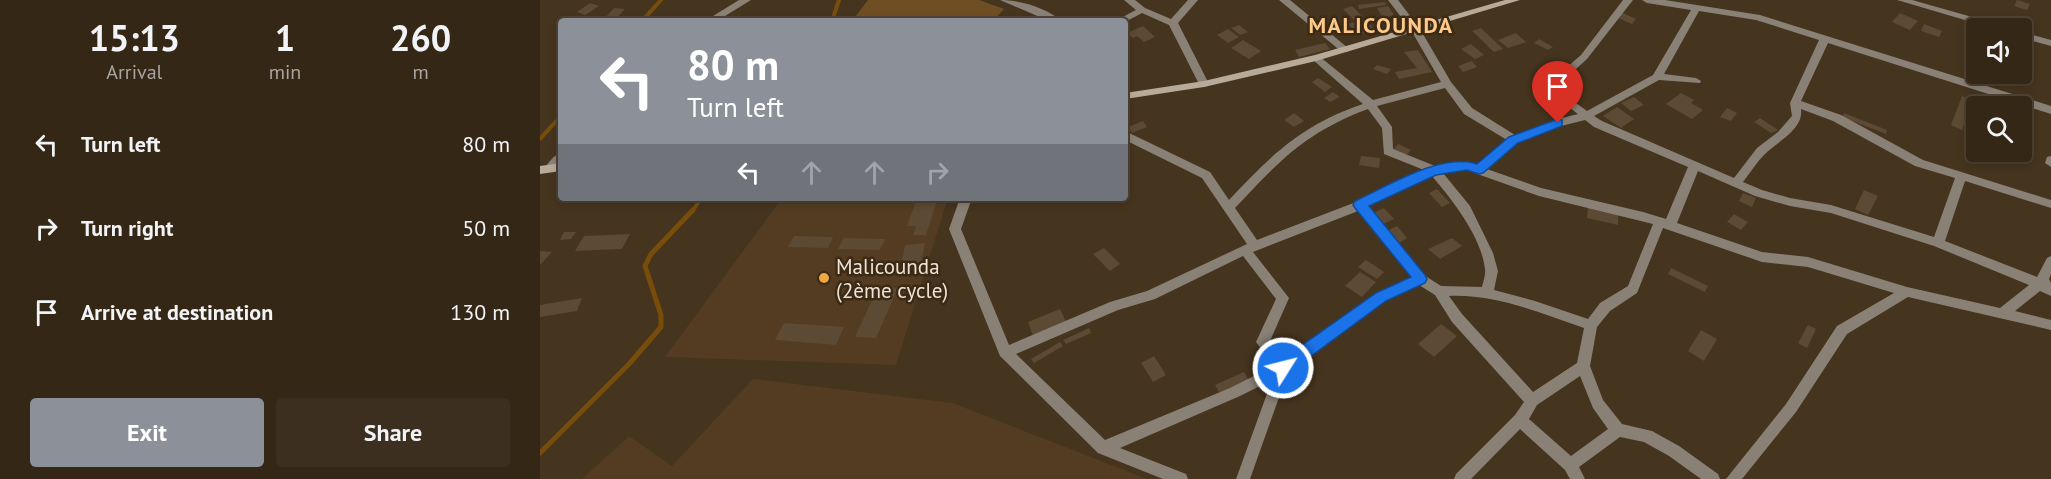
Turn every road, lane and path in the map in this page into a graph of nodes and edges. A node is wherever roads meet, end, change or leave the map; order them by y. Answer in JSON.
{"nodes":[{"id":1,"x":746,"y":0,"type":"edge"},
{"id":2,"x":1005,"y":0,"type":"edge"},
{"id":3,"x":1129,"y":0,"type":"edge"},
{"id":4,"x":1193,"y":0,"type":"edge"},
{"id":5,"x":1284,"y":0,"type":"edge"},
{"id":6,"x":1394,"y":0,"type":"edge"},
{"id":7,"x":1515,"y":0,"type":"edge"},
{"id":8,"x":1628,"y":0,"type":"edge"},
{"id":9,"x":1647,"y":0,"type":"edge"},
{"id":10,"x":1902,"y":0,"type":"edge"},
{"id":11,"x":1697,"y":3,"type":"edge"},
{"id":12,"x":1142,"y":10,"type":"junction"},
{"id":13,"x":715,"y":18,"type":"edge"},
{"id":14,"x":1051,"y":18,"type":"edge"},
{"id":15,"x":1126,"y":18,"type":"edge"},
{"id":16,"x":1966,"y":18,"type":"edge"},
{"id":17,"x":1173,"y":23,"type":"junction"},
{"id":18,"x":1415,"y":29,"type":"junction"},
{"id":19,"x":1825,"y":38,"type":"junction"},
{"id":20,"x":2032,"y":38,"type":"edge"},
{"id":21,"x":2051,"y":43,"type":"edge"},
{"id":22,"x":1345,"y":50,"type":"junction"},
{"id":23,"x":1316,"y":58,"type":"junction"},
{"id":24,"x":1657,"y":77,"type":"junction"},
{"id":25,"x":1696,"y":81,"type":"dead end"},
{"id":26,"x":1204,"y":84,"type":"junction"},
{"id":27,"x":1447,"y":84,"type":"junction"},
{"id":28,"x":1128,"y":96,"type":"edge"},
{"id":29,"x":1369,"y":103,"type":"junction"},
{"id":30,"x":1795,"y":103,"type":"junction"},
{"id":31,"x":2051,"y":110,"type":"edge"},
{"id":32,"x":1586,"y":116,"type":"junction"},
{"id":33,"x":1128,"y":136,"type":"edge"},
{"id":34,"x":1514,"y":140,"type":"junction"},
{"id":35,"x":1695,"y":165,"type":"junction"},
{"id":36,"x":1434,"y":170,"type":"junction"},
{"id":37,"x":1479,"y":170,"type":"junction"},
{"id":38,"x":1961,"y":176,"type":"junction"},
{"id":39,"x":1736,"y":183,"type":"junction"},
{"id":40,"x":965,"y":201,"type":"edge"},
{"id":41,"x":2051,"y":204,"type":"edge"},
{"id":42,"x":1360,"y":205,"type":"junction"},
{"id":43,"x":1228,"y":208,"type":"junction"},
{"id":44,"x":1665,"y":223,"type":"junction"},
{"id":45,"x":1938,"y":243,"type":"junction"},
{"id":46,"x":1250,"y":249,"type":"junction"},
{"id":47,"x":2051,"y":261,"type":"edge"},
{"id":48,"x":1420,"y":279,"type":"junction"},
{"id":49,"x":2047,"y":286,"type":"edge"},
{"id":50,"x":1439,"y":291,"type":"junction"},
{"id":51,"x":1487,"y":292,"type":"junction"},
{"id":52,"x":1907,"y":292,"type":"junction"},
{"id":53,"x":2003,"y":314,"type":"junction"},
{"id":54,"x":1591,"y":325,"type":"junction"},
{"id":55,"x":2051,"y":325,"type":"edge"},
{"id":56,"x":1005,"y":352,"type":"junction"},
{"id":57,"x":1582,"y":366,"type":"junction"},
{"id":58,"x":1283,"y":368,"type":"junction"},
{"id":59,"x":1532,"y":401,"type":"junction"},
{"id":60,"x":1520,"y":420,"type":"junction"},
{"id":61,"x":1618,"y":430,"type":"junction"},
{"id":62,"x":1103,"y":448,"type":"junction"},
{"id":63,"x":1570,"y":465,"type":"junction"},
{"id":64,"x":1181,"y":479,"type":"edge"},
{"id":65,"x":1243,"y":479,"type":"edge"},
{"id":66,"x":1461,"y":479,"type":"edge"},
{"id":67,"x":1578,"y":479,"type":"edge"},
{"id":68,"x":1713,"y":479,"type":"edge"},
{"id":69,"x":1732,"y":479,"type":"edge"}],
"edges":[{"from":1,"to":13,"type":"street"},
{"from":2,"to":14,"type":"street"},
{"from":3,"to":12,"type":"street"},
{"from":4,"to":17,"type":"street"},
{"from":5,"to":22,"type":"street"},
{"from":6,"to":18,"type":"street"},
{"from":7,"to":18,"type":"main road"},
{"from":8,"to":32,"type":"street"},
{"from":9,"to":11,"type":"street"},
{"from":10,"to":16,"type":"street"},
{"from":11,"to":19,"type":"street"},
{"from":11,"to":24,"type":"street"},
{"from":12,"to":15,"type":"street"},
{"from":12,"to":17,"type":"street"},
{"from":17,"to":26,"type":"street"},
{"from":18,"to":22,"type":"main road"},
{"from":18,"to":27,"type":"street"},
{"from":19,"to":30,"type":"street"},
{"from":19,"to":31,"type":"street"},
{"from":20,"to":21,"type":"street"},
{"from":22,"to":23,"type":"main road"},
{"from":23,"to":26,"type":"main road"},
{"from":23,"to":29,"type":"street"},
{"from":24,"to":25,"type":"street"},
{"from":24,"to":32,"type":"street"},
{"from":26,"to":28,"type":"main road"},
{"from":27,"to":29,"type":"street"},
{"from":27,"to":34,"type":"street"},
{"from":29,"to":36,"type":"street"},
{"from":29,"to":43,"type":"street"},
{"from":30,"to":38,"type":"street"},
{"from":30,"to":39,"type":"street"},
{"from":32,"to":34,"type":"street"},
{"from":32,"to":35,"type":"street"},
{"from":33,"to":43,"type":"street"},
{"from":34,"to":37,"type":"street"},
{"from":35,"to":39,"type":"street"},
{"from":35,"to":44,"type":"street"},
{"from":36,"to":37,"type":"street"},
{"from":36,"to":42,"type":"street"},
{"from":36,"to":51,"type":"street"},
{"from":37,"to":44,"type":"street"},
{"from":38,"to":41,"type":"street"},
{"from":38,"to":45,"type":"street"},
{"from":39,"to":45,"type":"street"},
{"from":40,"to":56,"type":"street"},
{"from":42,"to":46,"type":"street"},
{"from":42,"to":48,"type":"street"},
{"from":43,"to":46,"type":"street"},
{"from":44,"to":52,"type":"street"},
{"from":44,"to":54,"type":"street"},
{"from":45,"to":49,"type":"street"},
{"from":46,"to":56,"type":"street"},
{"from":46,"to":58,"type":"street"},
{"from":47,"to":49,"type":"street"},
{"from":48,"to":50,"type":"street"},
{"from":48,"to":58,"type":"street"},
{"from":49,"to":53,"type":"street"},
{"from":50,"to":51,"type":"street"},
{"from":50,"to":59,"type":"street"},
{"from":51,"to":54,"type":"street"},
{"from":52,"to":53,"type":"street"},
{"from":52,"to":69,"type":"street"},
{"from":53,"to":55,"type":"street"},
{"from":54,"to":57,"type":"street"},
{"from":56,"to":62,"type":"street"},
{"from":57,"to":59,"type":"street"},
{"from":57,"to":61,"type":"street"},
{"from":58,"to":62,"type":"street"},
{"from":58,"to":65,"type":"street"},
{"from":59,"to":60,"type":"street"},
{"from":60,"to":63,"type":"street"},
{"from":60,"to":66,"type":"street"},
{"from":61,"to":63,"type":"street"},
{"from":61,"to":68,"type":"street"},
{"from":62,"to":64,"type":"street"},
{"from":63,"to":67,"type":"street"}]}
